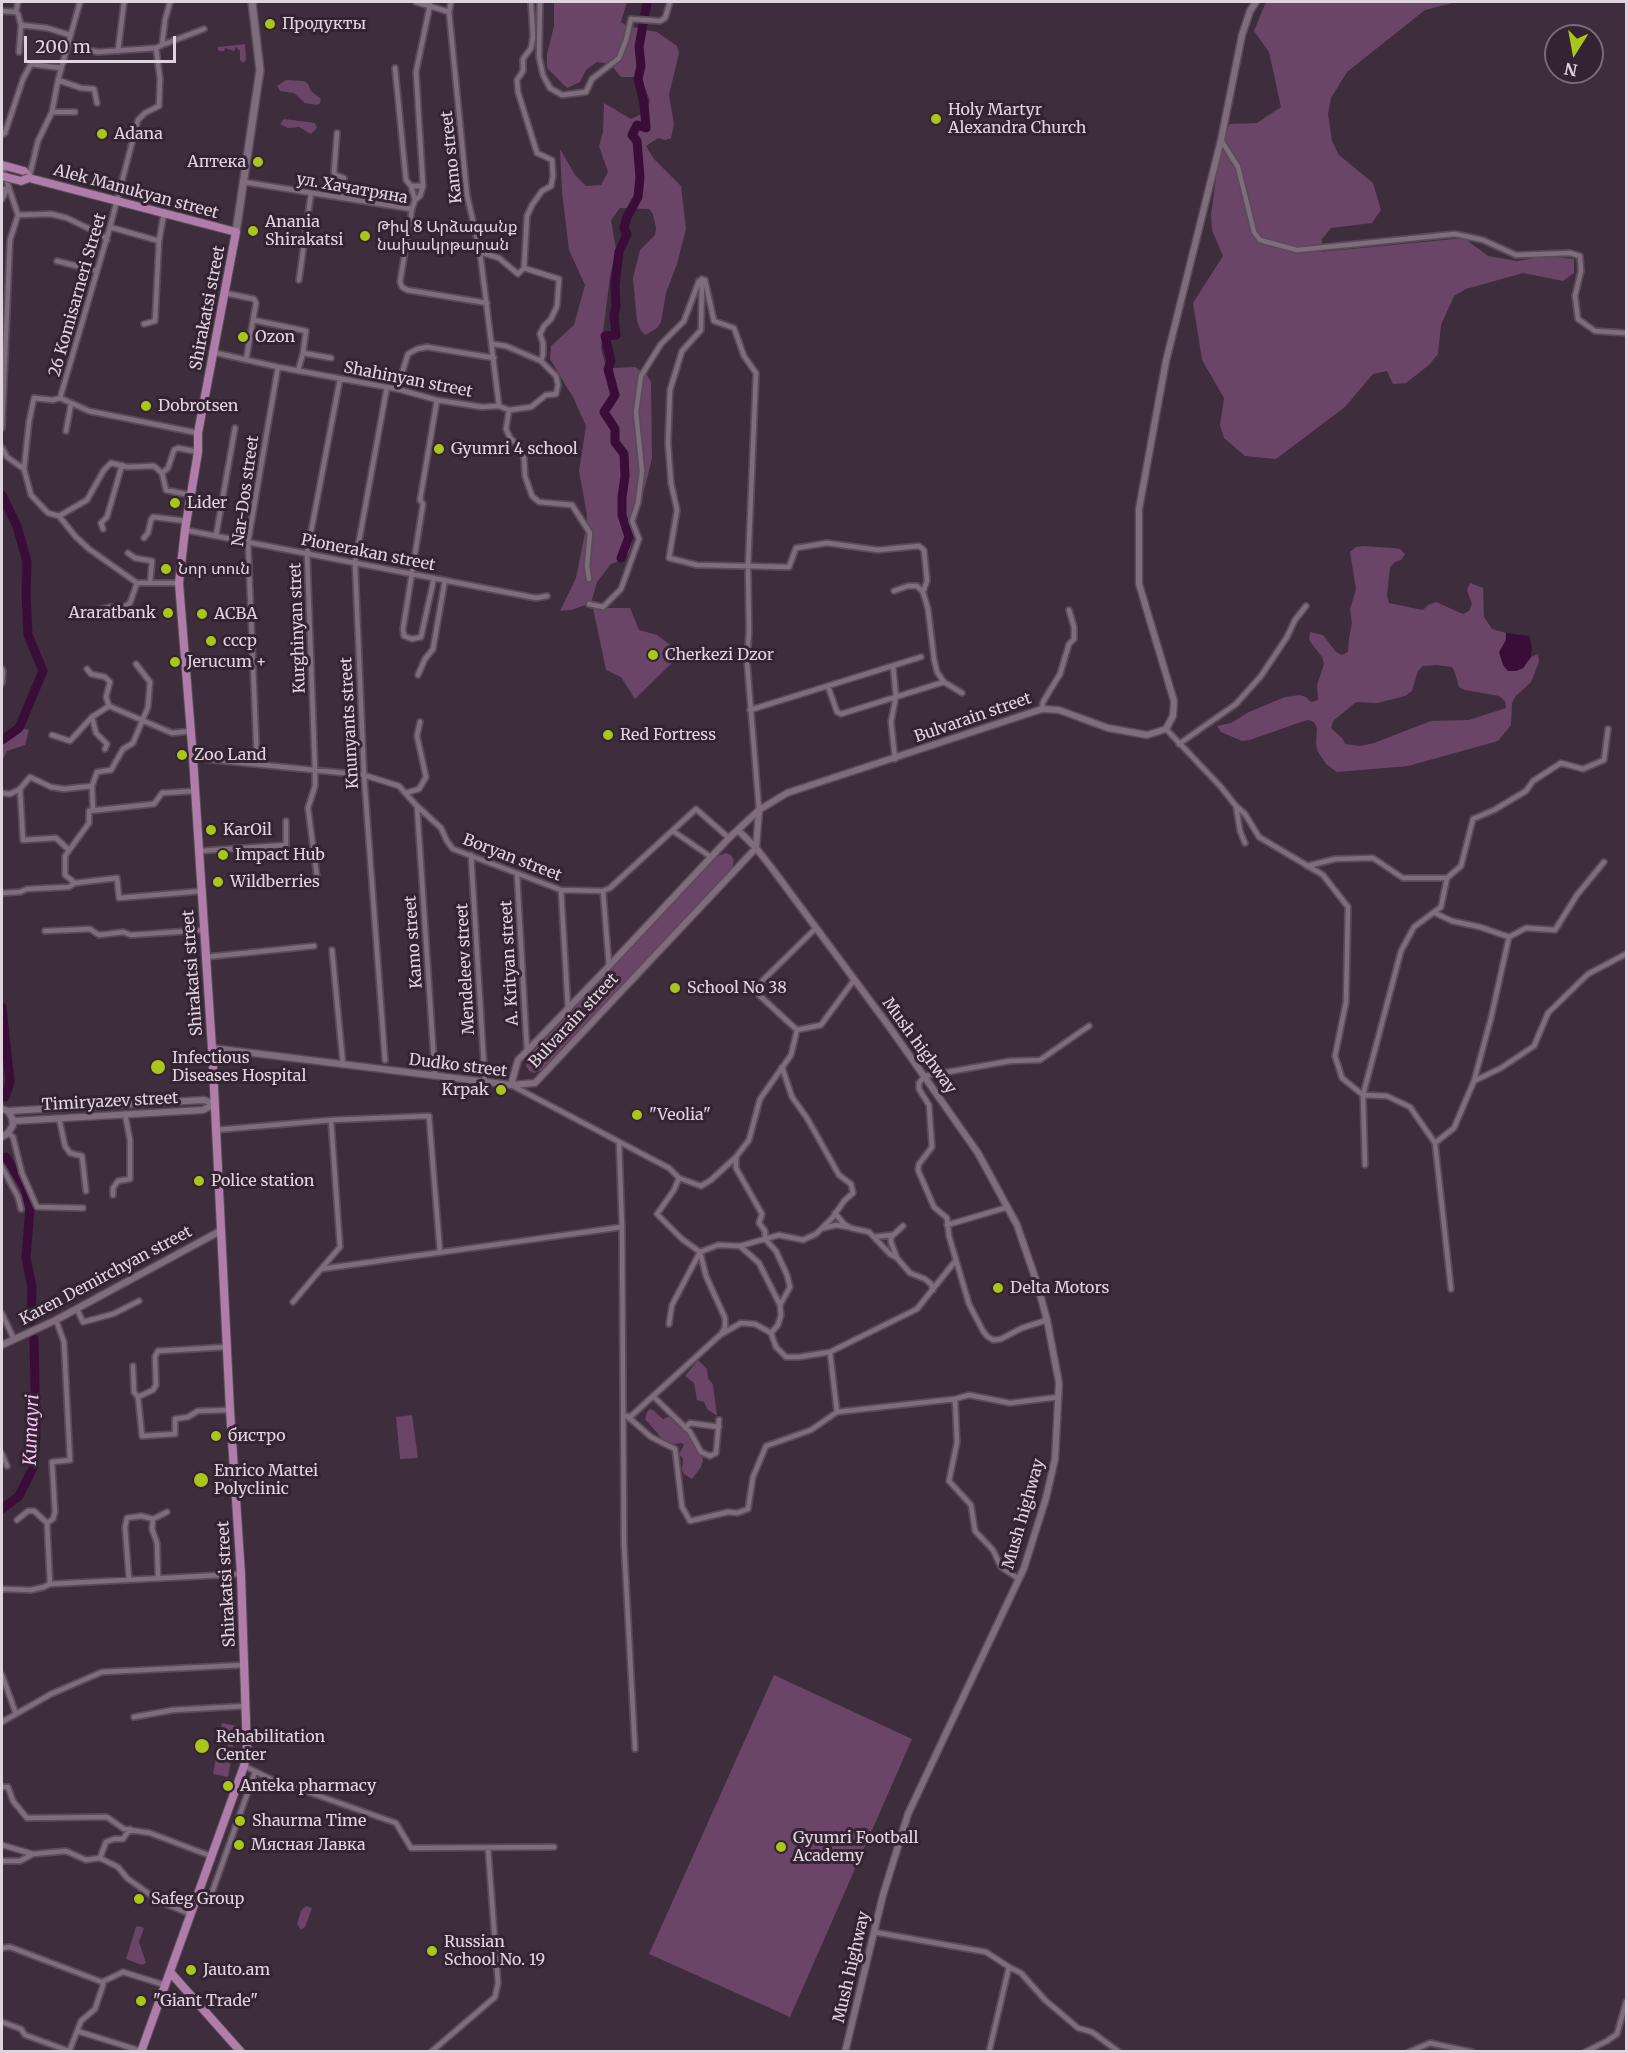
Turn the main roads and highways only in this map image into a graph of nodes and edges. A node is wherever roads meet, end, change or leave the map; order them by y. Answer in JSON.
{"nodes":[{"id":1,"x":252,"y":2,"type":"edge"},
{"id":2,"x":2,"y":166,"type":"edge"},
{"id":3,"x":2,"y":176,"type":"edge"},
{"id":4,"x":29,"y":178,"type":"junction"},
{"id":5,"x":236,"y":232,"type":"junction"},
{"id":6,"x":170,"y":1972,"type":"junction"},
{"id":7,"x":141,"y":2051,"type":"edge"},
{"id":8,"x":241,"y":2052,"type":"edge"}],
"edges":[{"from":1,"to":5,"type":"main road","name":"Shirakatsi street"},
{"from":2,"to":4,"type":"main road","name":"Alek Manukyan street"},
{"from":3,"to":4,"type":"main road","name":"Alek Manukyan street","bridge":true},
{"from":4,"to":5,"type":"main road","name":"Alek Manukyan street"},
{"from":5,"to":6,"type":"main road","name":"Shirakatsi street"},
{"from":6,"to":7,"type":"main road","name":"Shirakatsi street"},
{"from":6,"to":8,"type":"main road"}]}
